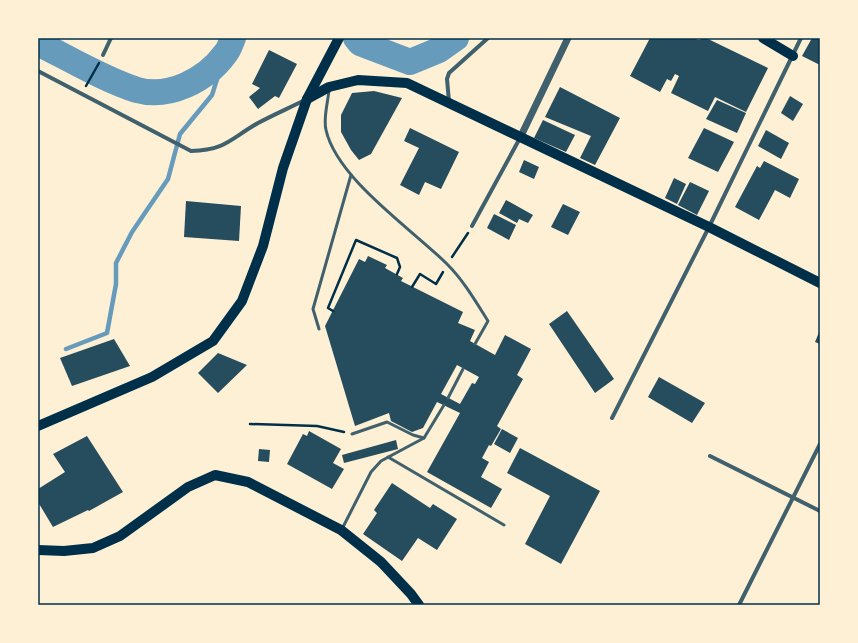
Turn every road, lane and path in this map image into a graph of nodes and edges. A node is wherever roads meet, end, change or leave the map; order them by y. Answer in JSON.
{"nodes":[{"id":1,"x":111,"y":38,"type":"edge"},
{"id":2,"x":488,"y":38,"type":"edge"},
{"id":3,"x":568,"y":38,"type":"edge"},
{"id":4,"x":763,"y":38,"type":"edge"},
{"id":5,"x":801,"y":38,"type":"edge"},
{"id":6,"x":339,"y":39,"type":"edge"},
{"id":7,"x":103,"y":55,"type":"joint"},
{"id":8,"x":793,"y":56,"type":"junction"},
{"id":9,"x":38,"y":71,"type":"edge"},
{"id":10,"x":329,"y":88,"type":"junction"},
{"id":11,"x":82,"y":94,"type":"junction"},
{"id":12,"x":307,"y":99,"type":"junction"},
{"id":13,"x":449,"y":104,"type":"junction"},
{"id":14,"x":520,"y":138,"type":"junction"},
{"id":15,"x":351,"y":175,"type":"junction"},
{"id":16,"x":472,"y":226,"type":"joint"},
{"id":17,"x":709,"y":227,"type":"junction"},
{"id":18,"x":447,"y":264,"type":"junction"},
{"id":19,"x":397,"y":274,"type":"dead end"},
{"id":20,"x":820,"y":283,"type":"edge"},
{"id":21,"x":412,"y":287,"type":"dead end"},
{"id":22,"x":333,"y":311,"type":"dead end"},
{"id":23,"x":318,"y":329,"type":"dead end"},
{"id":24,"x":475,"y":344,"type":"dead end"},
{"id":25,"x":463,"y":369,"type":"dead end"},
{"id":26,"x":448,"y":398,"type":"dead end"},
{"id":27,"x":444,"y":405,"type":"dead end"},
{"id":28,"x":612,"y":418,"type":"dead end"},
{"id":29,"x":250,"y":424,"type":"dead end"},
{"id":30,"x":38,"y":426,"type":"edge"},
{"id":31,"x":352,"y":434,"type":"joint"},
{"id":32,"x":424,"y":438,"type":"junction"},
{"id":33,"x":820,"y":444,"type":"edge"},
{"id":34,"x":710,"y":456,"type":"dead end"},
{"id":35,"x":388,"y":457,"type":"junction"},
{"id":36,"x":794,"y":498,"type":"junction"},
{"id":37,"x":820,"y":511,"type":"edge"},
{"id":38,"x":504,"y":525,"type":"dead end"},
{"id":39,"x":341,"y":530,"type":"junction"},
{"id":40,"x":38,"y":550,"type":"edge"},
{"id":41,"x":419,"y":605,"type":"edge"},
{"id":42,"x":739,"y":605,"type":"edge"}],
"edges":[{"from":1,"to":7,"type":"street"},
{"from":2,"to":13,"type":"street"},
{"from":3,"to":14,"type":"street"},
{"from":4,"to":8,"type":"main road"},
{"from":5,"to":8,"type":"street"},
{"from":6,"to":12,"type":"main road"},
{"from":7,"to":11,"type":"path"},
{"from":8,"to":17,"type":"street"},
{"from":9,"to":11,"type":"street"},
{"from":10,"to":12,"type":"main road"},
{"from":10,"to":13,"type":"main road"},
{"from":10,"to":15,"type":"lane"},
{"from":11,"to":12,"type":"street"},
{"from":12,"to":30,"type":"main road"},
{"from":13,"to":14,"type":"main road"},
{"from":14,"to":16,"type":"street"},
{"from":14,"to":17,"type":"main road"},
{"from":15,"to":18,"type":"lane"},
{"from":15,"to":23,"type":"lane"},
{"from":16,"to":18,"type":"path"},
{"from":17,"to":20,"type":"main road"},
{"from":17,"to":28,"type":"street"},
{"from":18,"to":21,"type":"path"},
{"from":18,"to":24,"type":"lane"},
{"from":19,"to":22,"type":"path"},
{"from":25,"to":26,"type":"lane"},
{"from":27,"to":32,"type":"lane"},
{"from":29,"to":31,"type":"path"},
{"from":31,"to":32,"type":"lane"},
{"from":32,"to":35,"type":"lane"},
{"from":33,"to":36,"type":"street"},
{"from":34,"to":36,"type":"street"},
{"from":35,"to":38,"type":"lane"},
{"from":35,"to":39,"type":"lane"},
{"from":36,"to":37,"type":"street"},
{"from":36,"to":42,"type":"street"},
{"from":39,"to":40,"type":"main road"},
{"from":39,"to":41,"type":"main road"}]}
